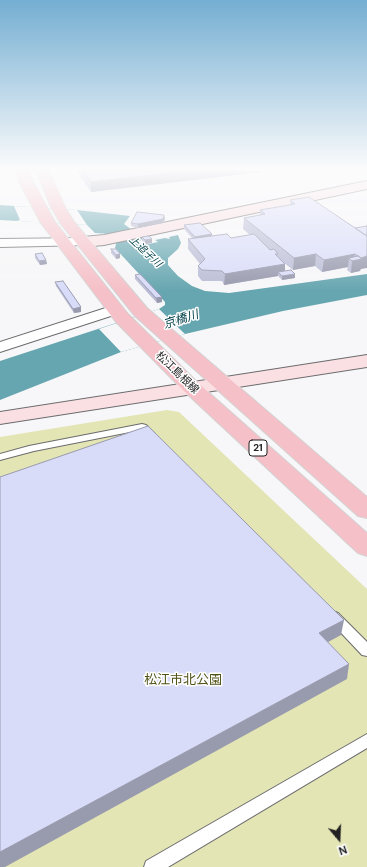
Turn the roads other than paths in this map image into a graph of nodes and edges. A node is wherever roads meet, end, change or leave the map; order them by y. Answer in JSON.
{"nodes":[{"id":1,"x":41,"y":210,"type":"edge"},
{"id":2,"x":60,"y":210,"type":"edge"},
{"id":3,"x":245,"y":210,"type":"edge"},
{"id":4,"x":83,"y":242,"type":"junction"},
{"id":5,"x":0,"y":243,"type":"edge"},
{"id":6,"x":62,"y":243,"type":"junction"},
{"id":7,"x":118,"y":314,"type":"junction"},
{"id":8,"x":0,"y":347,"type":"edge"},
{"id":9,"x":367,"y":361,"type":"edge"},
{"id":10,"x":220,"y":383,"type":"junction"},
{"id":11,"x":191,"y":387,"type":"junction"},
{"id":12,"x":0,"y":418,"type":"edge"},
{"id":13,"x":159,"y":444,"type":"edge"},
{"id":14,"x":0,"y":457,"type":"edge"},
{"id":15,"x":367,"y":510,"type":"edge"},
{"id":16,"x":367,"y":547,"type":"edge"},
{"id":17,"x":322,"y":606,"type":"edge"},
{"id":18,"x":367,"y":650,"type":"edge"},
{"id":19,"x":367,"y":740,"type":"edge"},
{"id":20,"x":152,"y":867,"type":"edge"}],
"edges":[{"from":1,"to":6,"type":"main road","name":"松江島根線","number":"21"},
{"from":2,"to":4,"type":"main road","name":"松江島根線","number":"21"},
{"from":3,"to":4,"type":"street"},
{"from":4,"to":6,"type":"street"},
{"from":4,"to":10,"type":"main road","name":"松江島根線","number":"21"},
{"from":5,"to":6,"type":"street"},
{"from":6,"to":7,"type":"main road","name":"松江島根線","number":"21"},
{"from":7,"to":8,"type":"street"},
{"from":7,"to":11,"type":"main road","name":"松江島根線","number":"21"},
{"from":9,"to":10,"type":"street"},
{"from":10,"to":11,"type":"street"},
{"from":10,"to":15,"type":"main road","name":"松江島根線","number":"21"},
{"from":11,"to":12,"type":"street"},
{"from":11,"to":16,"type":"main road","name":"松江島根線","number":"21"},
{"from":13,"to":14,"type":"lane"},
{"from":17,"to":18,"type":"lane"},
{"from":19,"to":20,"type":"lane"}]}
